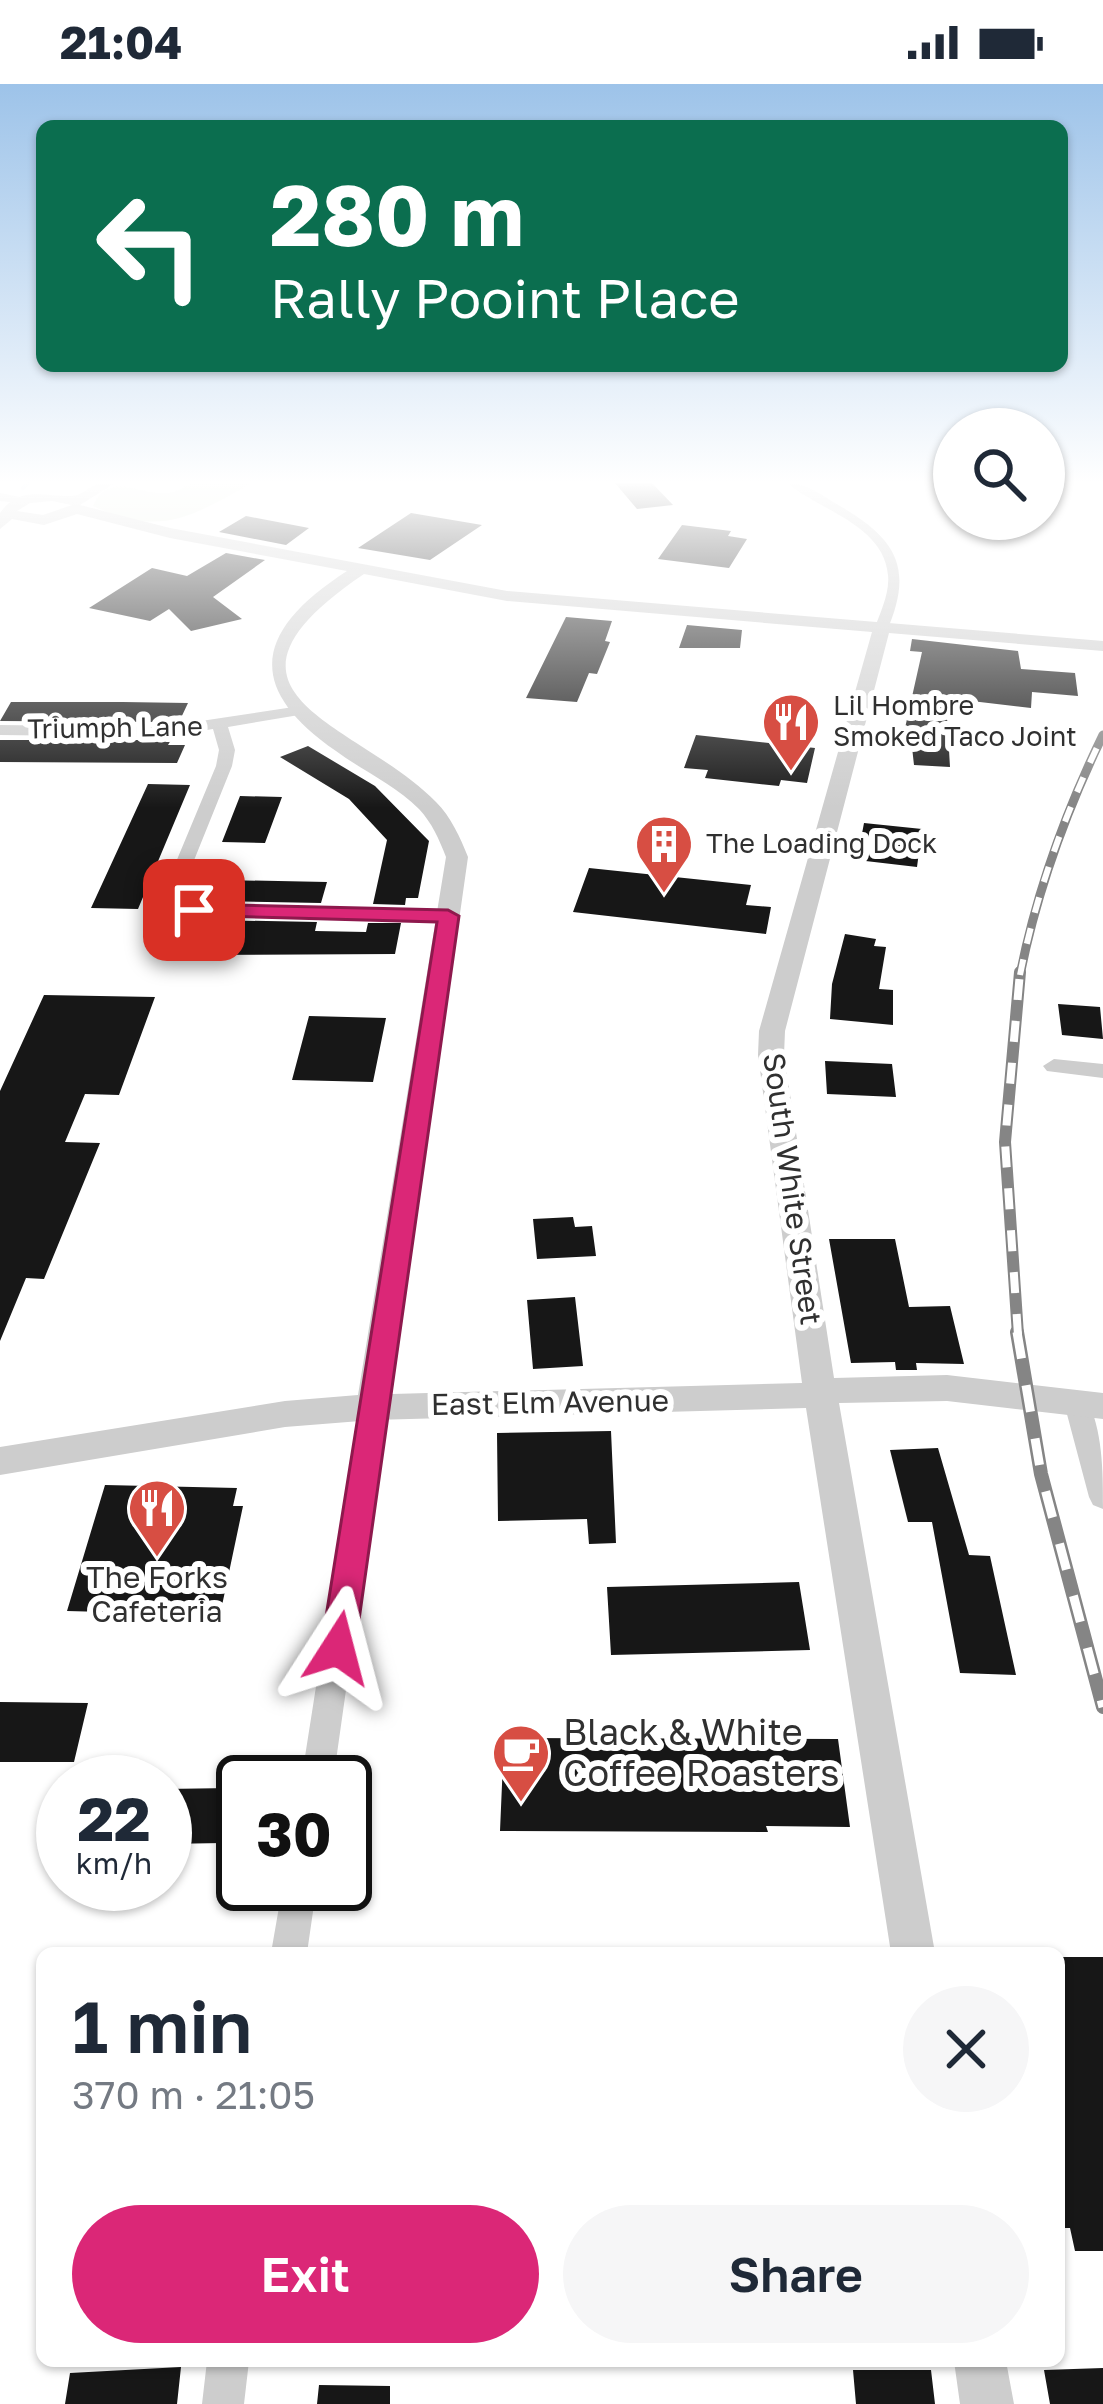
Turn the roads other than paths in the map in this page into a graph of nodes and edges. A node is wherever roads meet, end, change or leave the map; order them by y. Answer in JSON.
{"nodes":[{"id":1,"x":326,"y":591,"type":"edge"},
{"id":2,"x":487,"y":591,"type":"edge"},
{"id":3,"x":893,"y":591,"type":"edge"},
{"id":4,"x":881,"y":630,"type":"junction"},
{"id":5,"x":1103,"y":646,"type":"edge"},
{"id":6,"x":300,"y":711,"type":"junction"},
{"id":7,"x":220,"y":726,"type":"junction"},
{"id":8,"x":0,"y":730,"type":"edge"},
{"id":9,"x":448,"y":916,"type":"junction"},
{"id":10,"x":1054,"y":1066,"type":"dead end"},
{"id":11,"x":1103,"y":1071,"type":"edge"},
{"id":12,"x":820,"y":1391,"type":"junction"},
{"id":13,"x":1090,"y":1404,"type":"edge"},
{"id":14,"x":373,"y":1407,"type":"junction"},
{"id":15,"x":0,"y":1461,"type":"edge"},
{"id":16,"x":1103,"y":1497,"type":"edge"},
{"id":17,"x":321,"y":1755,"type":"edge"},
{"id":18,"x":296,"y":1911,"type":"edge"},
{"id":19,"x":290,"y":1947,"type":"edge"},
{"id":20,"x":912,"y":1947,"type":"edge"},
{"id":21,"x":226,"y":2367,"type":"edge"},
{"id":22,"x":981,"y":2367,"type":"edge"},
{"id":23,"x":223,"y":2404,"type":"edge"},
{"id":24,"x":987,"y":2404,"type":"edge"}],
"edges":[{"from":1,"to":6,"type":"street"},
{"from":2,"to":4,"type":"street"},
{"from":3,"to":4,"type":"street","name":"South White Street"},
{"from":4,"to":5,"type":"street"},
{"from":4,"to":12,"type":"street","name":"South White Street"},
{"from":6,"to":7,"type":"street","name":"Triumph Lane"},
{"from":6,"to":9,"type":"street"},
{"from":7,"to":8,"type":"street","name":"Triumph Lane"},
{"from":7,"to":9,"type":"street"},
{"from":9,"to":14,"type":"street"},
{"from":10,"to":11,"type":"street"},
{"from":12,"to":13,"type":"street","name":"East Elm Avenue"},
{"from":12,"to":14,"type":"street","name":"East Elm Avenue"},
{"from":12,"to":20,"type":"street","name":"South White Street"},
{"from":13,"to":16,"type":"street"},
{"from":14,"to":15,"type":"street","name":"East Elm Avenue"},
{"from":14,"to":17,"type":"street"},
{"from":18,"to":19,"type":"street"},
{"from":21,"to":23,"type":"street"},
{"from":22,"to":24,"type":"street"}]}
